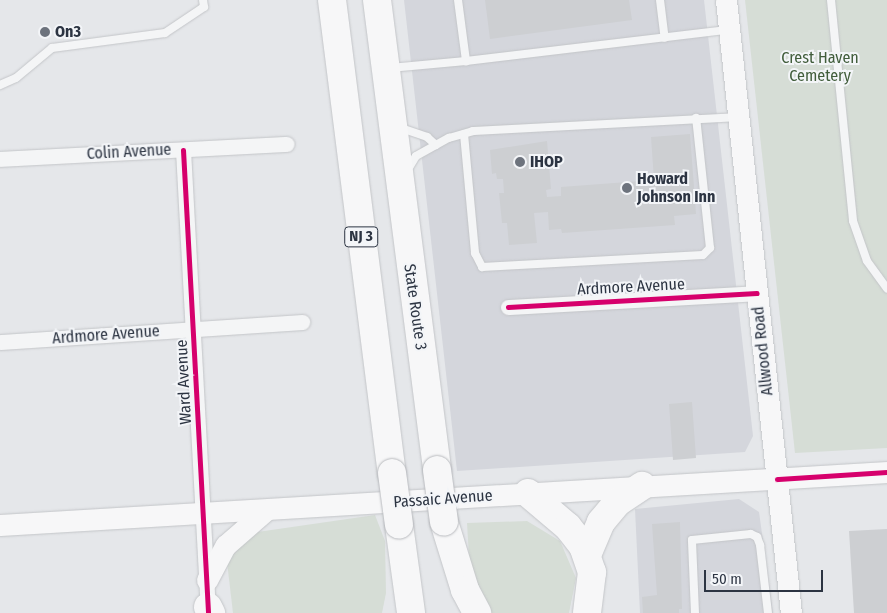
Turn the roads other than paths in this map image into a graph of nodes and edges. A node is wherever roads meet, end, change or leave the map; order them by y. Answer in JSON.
{"nodes":[{"id":1,"x":204,"y":0,"type":"edge"},
{"id":2,"x":332,"y":0,"type":"edge"},
{"id":3,"x":376,"y":0,"type":"edge"},
{"id":4,"x":458,"y":0,"type":"edge"},
{"id":5,"x":660,"y":0,"type":"edge"},
{"id":6,"x":726,"y":0,"type":"edge"},
{"id":7,"x":832,"y":0,"type":"edge"},
{"id":8,"x":729,"y":30,"type":"junction"},
{"id":9,"x":665,"y":38,"type":"junction"},
{"id":10,"x":466,"y":61,"type":"junction"},
{"id":11,"x":385,"y":68,"type":"junction"},
{"id":12,"x":0,"y":85,"type":"edge"},
{"id":13,"x":739,"y":117,"type":"junction"},
{"id":14,"x":696,"y":118,"type":"junction"},
{"id":15,"x":391,"y":125,"type":"junction"},
{"id":16,"x":464,"y":134,"type":"junction"},
{"id":17,"x":287,"y":144,"type":"dead end"},
{"id":18,"x":436,"y":145,"type":"junction"},
{"id":19,"x":183,"y":150,"type":"junction"},
{"id":20,"x":0,"y":159,"type":"edge"},
{"id":21,"x":399,"y":183,"type":"junction"},
{"id":22,"x":887,"y":289,"type":"edge"},
{"id":23,"x":756,"y":293,"type":"junction"},
{"id":24,"x":508,"y":306,"type":"dead end"},
{"id":25,"x":302,"y":322,"type":"dead end"},
{"id":26,"x":193,"y":329,"type":"junction"},
{"id":27,"x":0,"y":342,"type":"edge"},
{"id":28,"x":887,"y":472,"type":"edge"},
{"id":29,"x":777,"y":478,"type":"junction"},
{"id":30,"x":642,"y":486,"type":"junction"},
{"id":31,"x":538,"y":492,"type":"junction"},
{"id":32,"x":265,"y":511,"type":"junction"},
{"id":33,"x":204,"y":516,"type":"junction"},
{"id":34,"x":444,"y":522,"type":"junction"},
{"id":35,"x":399,"y":525,"type":"junction"},
{"id":36,"x":0,"y":526,"type":"edge"},
{"id":37,"x":586,"y":555,"type":"junction"},
{"id":38,"x":207,"y":580,"type":"junction"},
{"id":39,"x":209,"y":611,"type":"edge"},
{"id":40,"x":395,"y":613,"type":"edge"},
{"id":41,"x":412,"y":613,"type":"edge"},
{"id":42,"x":456,"y":613,"type":"edge"},
{"id":43,"x":477,"y":613,"type":"edge"},
{"id":44,"x":586,"y":613,"type":"edge"},
{"id":45,"x":696,"y":613,"type":"edge"},
{"id":46,"x":768,"y":613,"type":"edge"},
{"id":47,"x":791,"y":613,"type":"edge"}],
"edges":[{"from":1,"to":12,"type":"lane"},
{"from":2,"to":35,"type":"highway","number":"NJ 3","bridge":true},
{"from":3,"to":11,"type":"highway","name":"State Route 3"},
{"from":4,"to":10,"type":"lane"},
{"from":5,"to":9,"type":"lane"},
{"from":6,"to":8,"type":"main road","name":"Allwood Road"},
{"from":7,"to":22,"type":"lane"},
{"from":8,"to":9,"type":"lane"},
{"from":8,"to":13,"type":"main road","name":"Allwood Road"},
{"from":9,"to":10,"type":"lane"},
{"from":10,"to":11,"type":"lane"},
{"from":11,"to":15,"type":"highway","name":"State Route 3"},
{"from":13,"to":14,"type":"lane"},
{"from":13,"to":23,"type":"main road","name":"Allwood Road"},
{"from":14,"to":16,"type":"lane"},
{"from":14,"to":16,"type":"lane"},
{"from":15,"to":18,"type":"lane"},
{"from":15,"to":21,"type":"highway","name":"State Route 3"},
{"from":16,"to":18,"type":"lane"},
{"from":17,"to":19,"type":"street","name":"Colin Avenue"},
{"from":18,"to":21,"type":"lane"},
{"from":19,"to":20,"type":"street","name":"Colin Avenue"},
{"from":19,"to":26,"type":"street","name":"Ward Avenue"},
{"from":21,"to":34,"type":"highway","name":"State Route 3","bridge":true},
{"from":23,"to":24,"type":"street","name":"Ardmore Avenue"},
{"from":23,"to":29,"type":"main road","name":"Allwood Road"},
{"from":25,"to":26,"type":"street","name":"Ardmore Avenue"},
{"from":26,"to":27,"type":"street","name":"Ardmore Avenue"},
{"from":26,"to":33,"type":"street","name":"Ward Avenue"},
{"from":28,"to":29,"type":"main road","name":"Passaic Avenue"},
{"from":29,"to":30,"type":"main road","name":"Passaic Avenue"},
{"from":29,"to":47,"type":"main road","name":"Allwood Road"},
{"from":30,"to":31,"type":"main road","name":"Passaic Avenue"},
{"from":30,"to":37,"type":"highway"},
{"from":31,"to":32,"type":"main road","name":"Passaic Avenue"},
{"from":31,"to":37,"type":"highway"},
{"from":32,"to":33,"type":"main road","name":"Passaic Avenue"},
{"from":32,"to":38,"type":"main road"},
{"from":33,"to":36,"type":"main road","name":"Passaic Avenue"},
{"from":33,"to":38,"type":"street","name":"Ward Avenue"},
{"from":34,"to":42,"type":"highway","name":"State Route 3"},
{"from":34,"to":43,"type":"highway"},
{"from":35,"to":40,"type":"highway"},
{"from":35,"to":41,"type":"highway","number":"NJ 3"},
{"from":37,"to":44,"type":"highway"},
{"from":38,"to":39,"type":"street","name":"Ward Avenue"},
{"from":45,"to":46,"type":"lane"}]}
